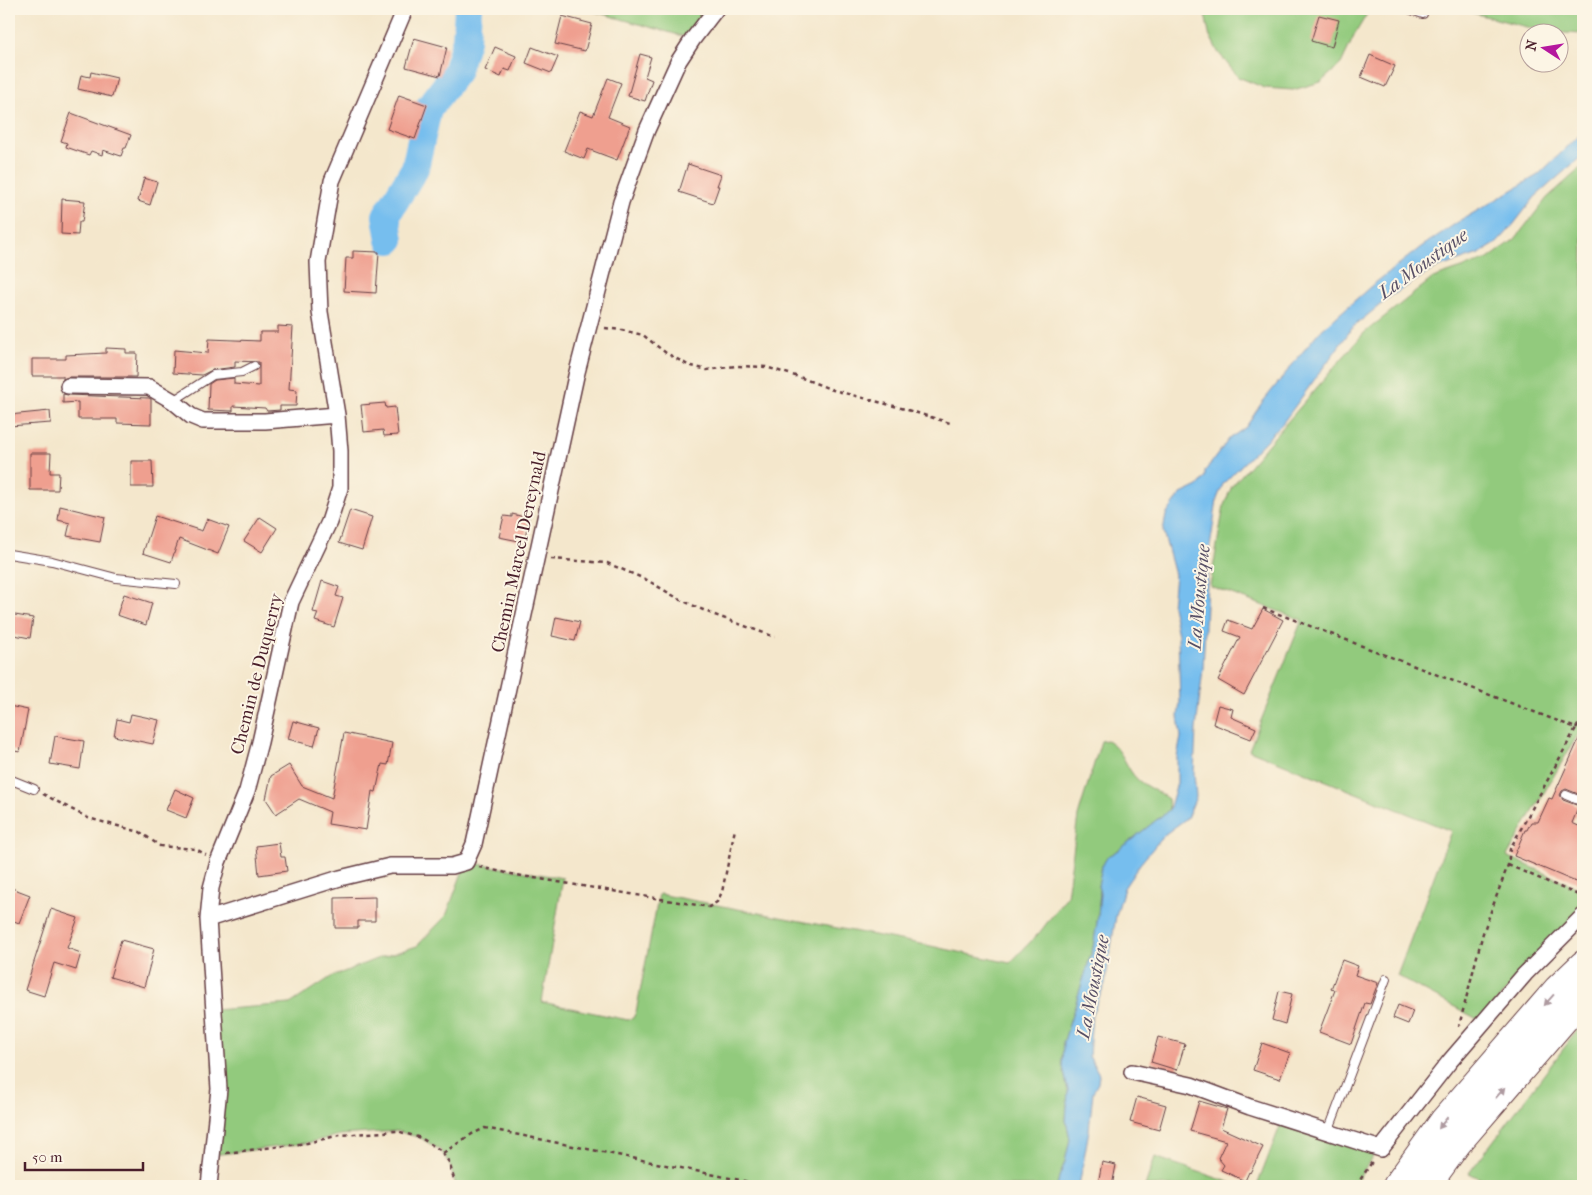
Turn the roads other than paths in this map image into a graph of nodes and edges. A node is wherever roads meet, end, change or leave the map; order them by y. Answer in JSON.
{"nodes":[{"id":1,"x":405,"y":9,"type":"edge"},
{"id":2,"x":716,"y":9,"type":"edge"},
{"id":3,"x":1409,"y":9,"type":"edge"},
{"id":4,"x":1422,"y":14,"type":"dead end"},
{"id":5,"x":254,"y":366,"type":"dead end"},
{"id":6,"x":68,"y":386,"type":"dead end"},
{"id":7,"x":173,"y":401,"type":"junction"},
{"id":8,"x":336,"y":414,"type":"junction"},
{"id":9,"x":9,"y":554,"type":"edge"},
{"id":10,"x":176,"y":584,"type":"dead end"},
{"id":11,"x":9,"y":778,"type":"edge"},
{"id":12,"x":34,"y":789,"type":"road end"},
{"id":13,"x":1566,"y":794,"type":"dead end"},
{"id":14,"x":1583,"y":802,"type":"edge"},
{"id":15,"x":1583,"y":916,"type":"edge"},
{"id":16,"x":208,"y":919,"type":"junction"},
{"id":17,"x":1583,"y":965,"type":"edge"},
{"id":18,"x":1386,"y":979,"type":"dead end"},
{"id":19,"x":1583,"y":997,"type":"edge"},
{"id":20,"x":1132,"y":1072,"type":"dead end"},
{"id":21,"x":1328,"y":1132,"type":"junction"},
{"id":22,"x":209,"y":1186,"type":"edge"},
{"id":23,"x":1396,"y":1186,"type":"edge"},
{"id":24,"x":1426,"y":1186,"type":"edge"}],
"edges":[{"from":1,"to":8,"type":"street","name":"Chemin de Duquerry"},
{"from":2,"to":16,"type":"street","name":"Chemin Marcel Dereynald"},
{"from":3,"to":4,"type":"lane"},
{"from":5,"to":7,"type":"lane"},
{"from":6,"to":7,"type":"street"},
{"from":7,"to":8,"type":"street"},
{"from":8,"to":16,"type":"street","name":"Chemin de Duquerry"},
{"from":9,"to":10,"type":"lane"},
{"from":11,"to":12,"type":"lane"},
{"from":13,"to":14,"type":"lane"},
{"from":15,"to":21,"type":"street"},
{"from":16,"to":22,"type":"street","name":"Chemin de Duquerry"},
{"from":17,"to":23,"type":"highway","one_way":true},
{"from":18,"to":21,"type":"lane"},
{"from":24,"to":19,"type":"highway","one_way":true},
{"from":20,"to":21,"type":"street"}]}
